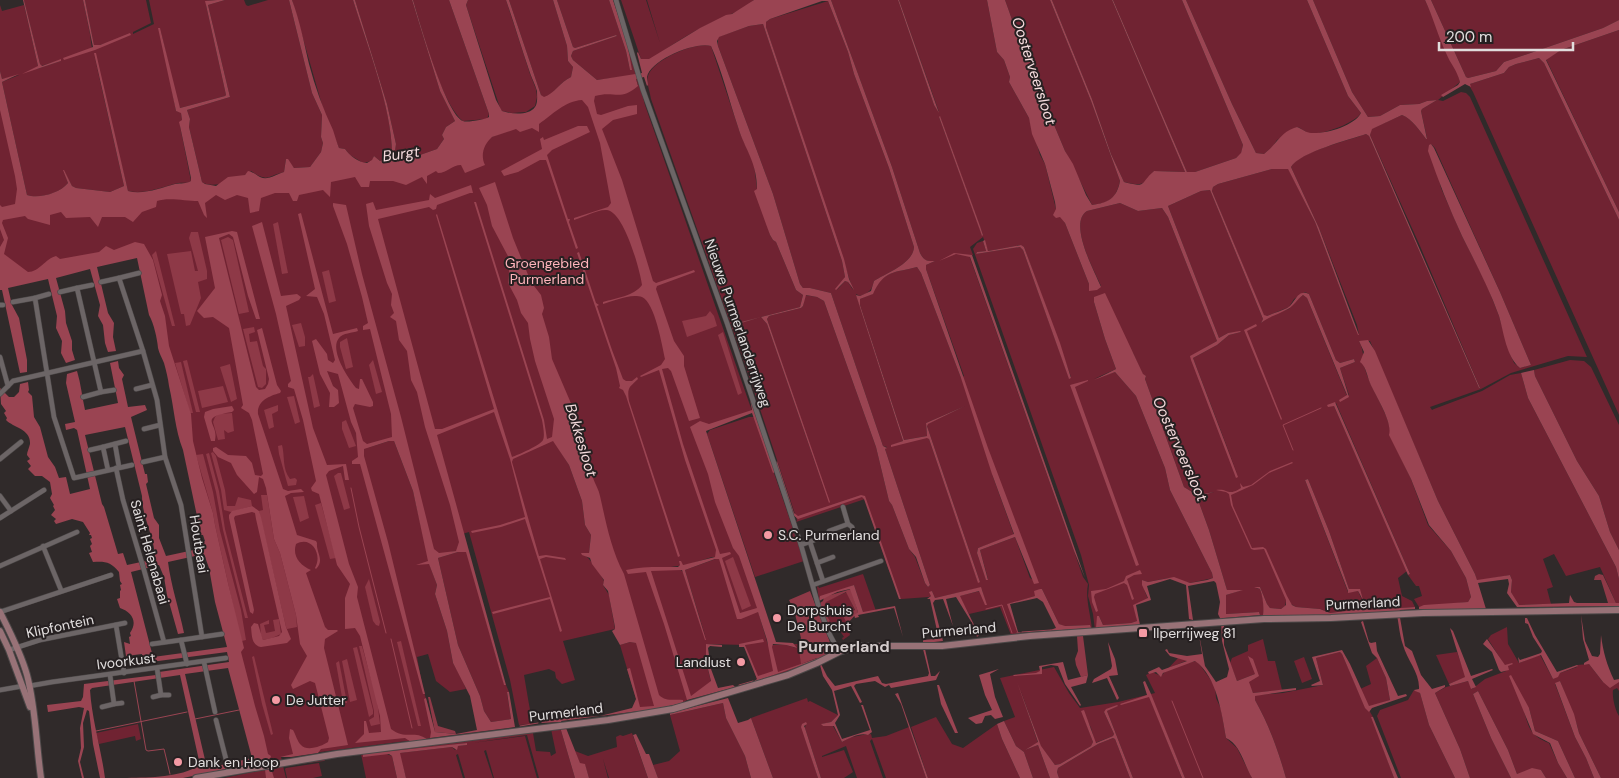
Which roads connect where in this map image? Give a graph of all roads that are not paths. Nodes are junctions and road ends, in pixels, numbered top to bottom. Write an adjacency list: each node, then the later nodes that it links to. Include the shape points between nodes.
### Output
1 (616, 0): 44 (street, Nieuwe Purmerlanderrijweg, via 640,79)
2 (139, 273): 3 (street)
3 (119, 278): 4 (street); 11 (street, Houtbaai)
4 (101, 282)
5 (92, 285): 6 (street)
6 (77, 288): 7 (street); 13 (street)
7 (60, 292)
8 (49, 294): 9 (street)
9 (35, 298): 10 (street); 14 (street)
10 (13, 302)
11 (143, 351): 13 (street); 15 (street, Houtbaai)
12 (0, 357): 16 (street)
13 (94, 362): 14 (street); 20 (street)
14 (47, 373): 16 (street, via 13,381); 34 (street, via 54,417 74,478)
15 (152, 385): 17 (street); 22 (street, Houtbaai)
16 (8, 386): 19 (street)
17 (136, 389)
18 (114, 390): 20 (street)
19 (2, 392)
20 (101, 392): 21 (street)
21 (83, 397)
22 (160, 425): 23 (street); 29 (street, Houtbaai)
23 (144, 429)
24 (126, 441): 26 (street)
25 (22, 442): 30 (street)
26 (115, 444): 27 (street); 33 (street, Saint Helenabaai)
27 (103, 447): 28 (street); 34 (street)
28 (90, 450)
29 (165, 457): 31 (street); 60 (street, Houtbaai, via 181,505)
30 (0, 459)
31 (143, 462)
32 (132, 464): 33 (street)
33 (118, 468): 34 (street); 62 (street, Saint Helenabaai, via 123,500)
34 (108, 470)
35 (44, 490): 38 (street)
36 (0, 496): 38 (street)
37 (843, 507): 40 (street)
38 (11, 511): 39 (street)
39 (0, 518)
40 (848, 524): 42 (street); 43 (street)
41 (76, 532): 45 (street)
42 (854, 536)
43 (810, 542): 44 (street); 48 (street)
44 (801, 545): 52 (street, Nieuwe Purmerlanderrijweg)
45 (43, 546): 49 (street); 53 (street)
46 (833, 557): 48 (street)
47 (881, 561): 51 (street)
48 (817, 563): 51 (street)
49 (0, 566)
50 (111, 575): 53 (street)
51 (823, 581): 52 (street)
52 (813, 585): 66 (street, Nieuwe Purmerlanderrijweg, via 822,617)
53 (61, 590): 55 (street)
54 (1619, 610): 66 (street, Purmerland, via 1398,614 1222,622 1038,635 950,646 863,646)
55 (0, 612): 64 (street)
56 (125, 623): 57 (street, Klipfontein)
57 (116, 626): 64 (street, Klipfontein); 71 (street, Klipfontein)
58 (0, 631): 65 (street)
59 (222, 634): 60 (street)
60 (202, 636): 61 (street)
61 (181, 640): 62 (street); 68 (street)
62 (164, 642): 63 (street)
63 (152, 644)
64 (17, 647): 65 (street, Klipfontein); 73 (street)
65 (9, 650): 73 (street)
66 (839, 652): 83 (street, Purmerland, via 819,663 766,682 673,709)
67 (226, 658): 69 (street, Ivoorkust)
68 (186, 662): 69 (street, Ivoorkust); 70 (street, Ivoorkust)
69 (205, 663): 81 (street)
70 (157, 670): 71 (street, Ivoorkust); 76 (street)
71 (124, 673): 72 (street, Ivoorkust)
72 (110, 676): 73 (street, Ivoorkust); 79 (street)
73 (26, 686): 74 (street, Ivoorkust); 84 (street, via 34,718)
74 (0, 690)
75 (170, 694): 76 (street)
76 (161, 696): 77 (street)
77 (153, 697)
78 (122, 703): 79 (street)
79 (114, 704): 80 (street)
80 (102, 707)
81 (215, 712)
82 (216, 720): 83 (street)
83 (229, 770): 85 (street, Purmerland)
84 (40, 778)
85 (196, 778)

